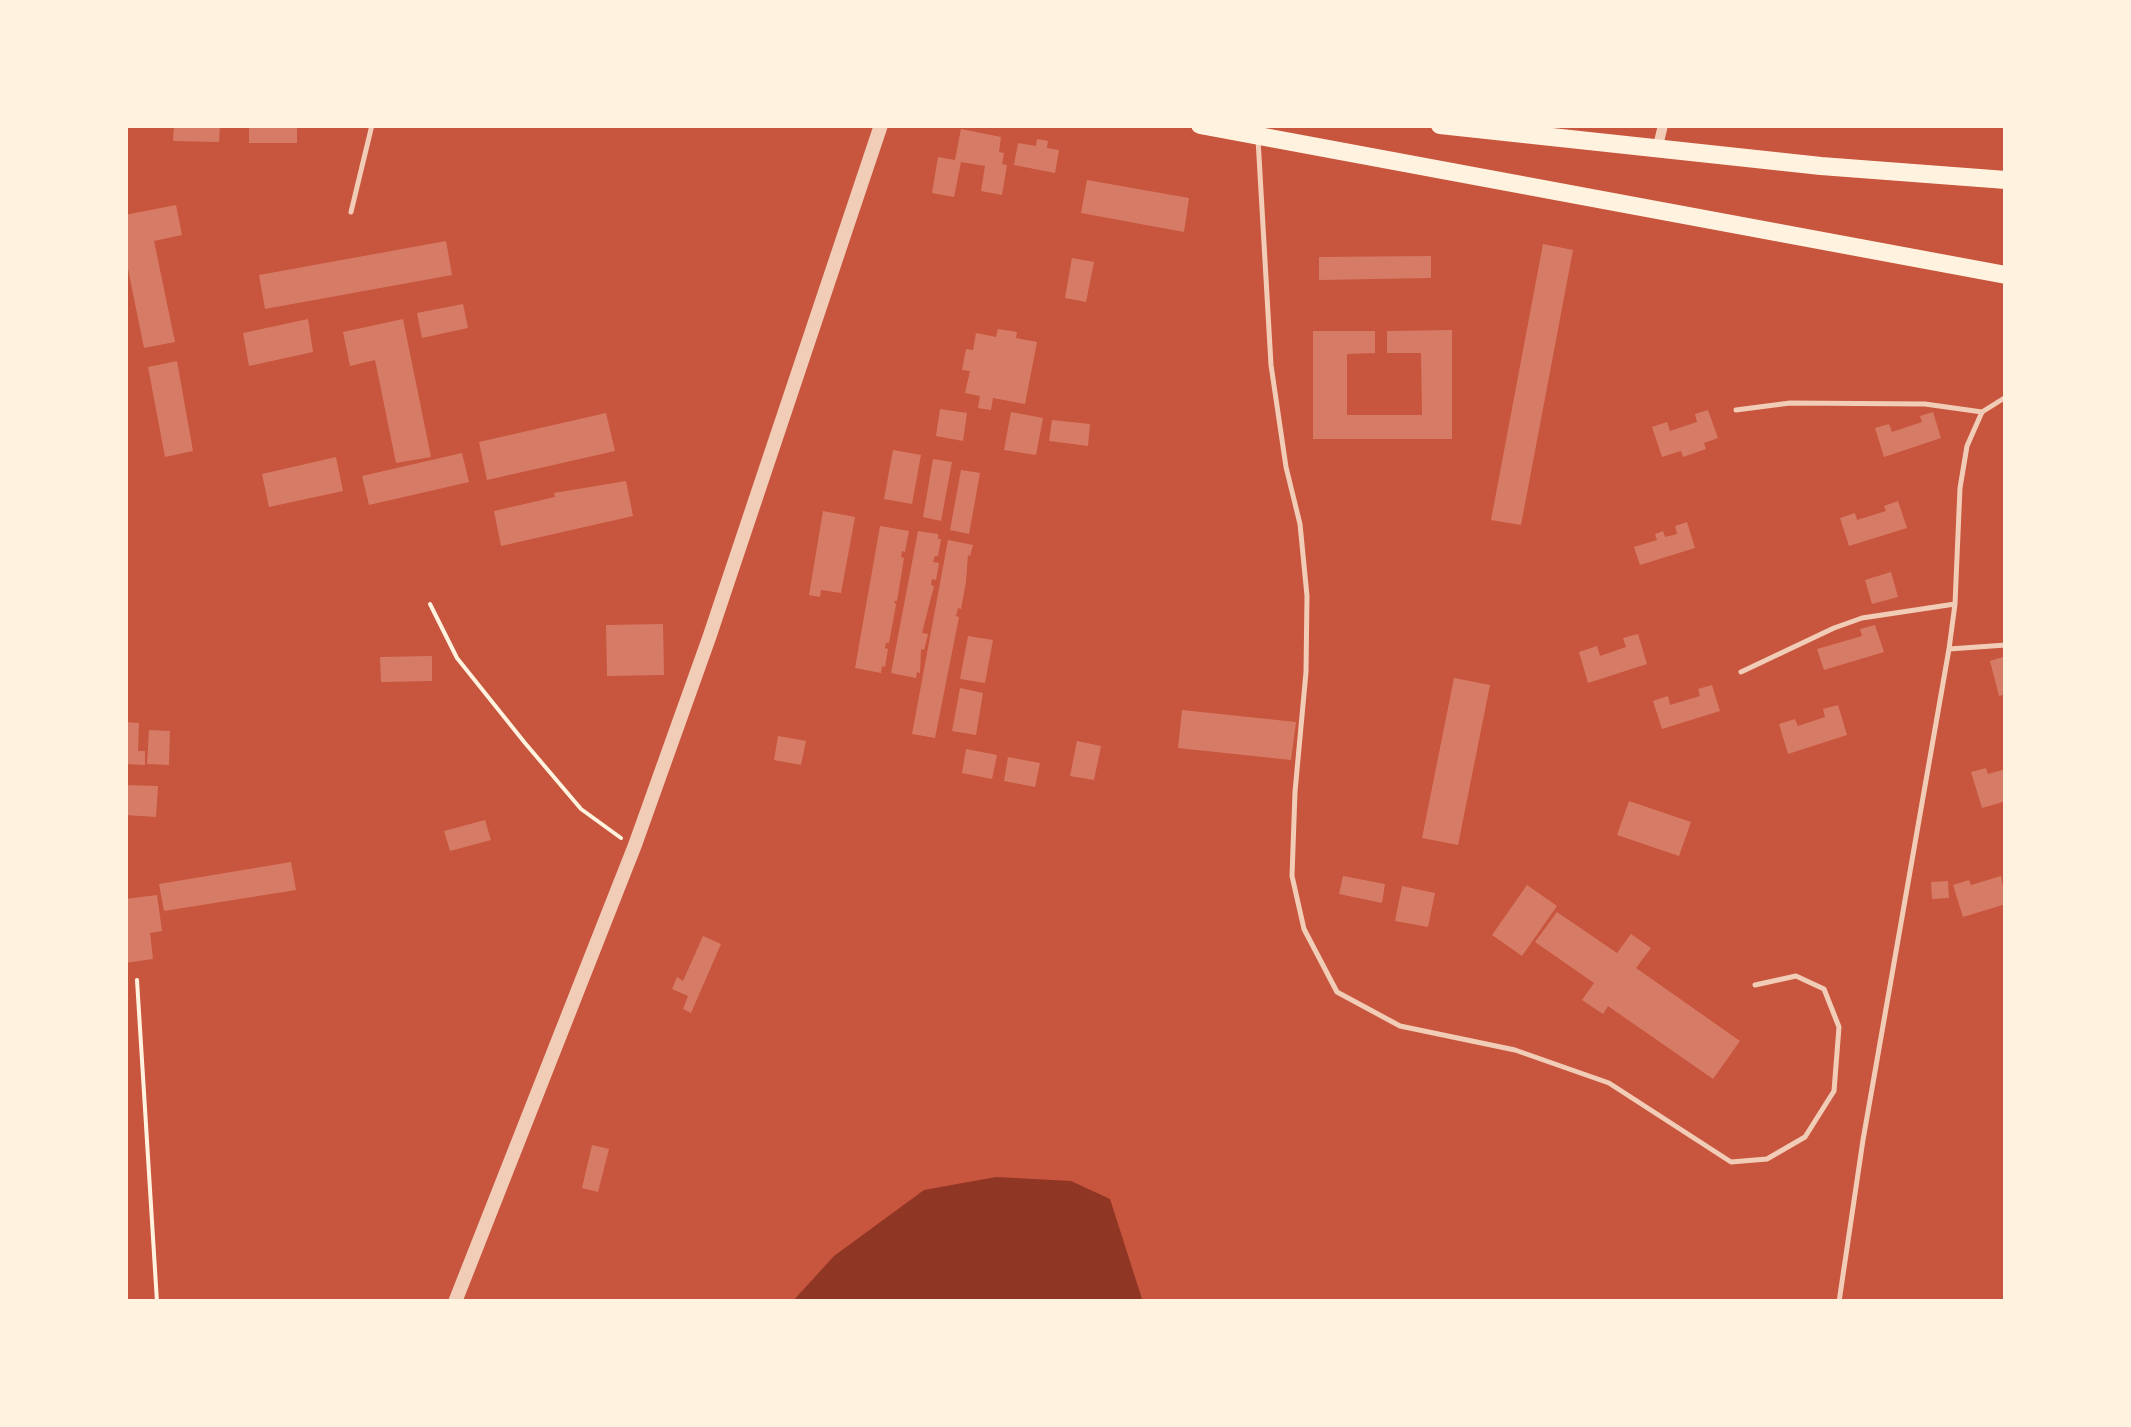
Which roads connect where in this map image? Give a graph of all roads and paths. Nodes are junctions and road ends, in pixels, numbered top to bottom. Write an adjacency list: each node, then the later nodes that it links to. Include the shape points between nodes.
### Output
1 (372, 125): 9 (lane)
2 (881, 125): 19 (street)
3 (1200, 125): 6 (highway)
4 (1440, 125): 7 (highway)
5 (1663, 125): 7 (street)
6 (1258, 136): 10 (highway); 21 (lane, via 1272,366 1308,596 1292,876 1304,928 1337,992 1400,1026 1515,1050 1609,1083 1730,1162 1767,1158 1805,1137 1834,1091 1839,1027 1824,990 1796,976)
7 (1657, 150): 8 (highway)
8 (2006, 180)
9 (352, 212)
10 (2006, 275)
11 (2006, 397): 13 (lane)
12 (1736, 410): 13 (lane, via 1790,402 1925,404)
13 (1982, 412): 15 (lane, via 1960,488)
14 (430, 604): 19 (path, via 457,658 581,809)
15 (1955, 604): 17 (lane); 18 (lane, via 1862,618)
16 (2006, 646): 17 (lane)
17 (1949, 650): 24 (lane)
18 (1741, 672)
19 (635, 845): 23 (street)
20 (137, 980): 22 (path)
21 (1755, 985)
22 (157, 1302)
23 (455, 1302)
24 (1839, 1302)

